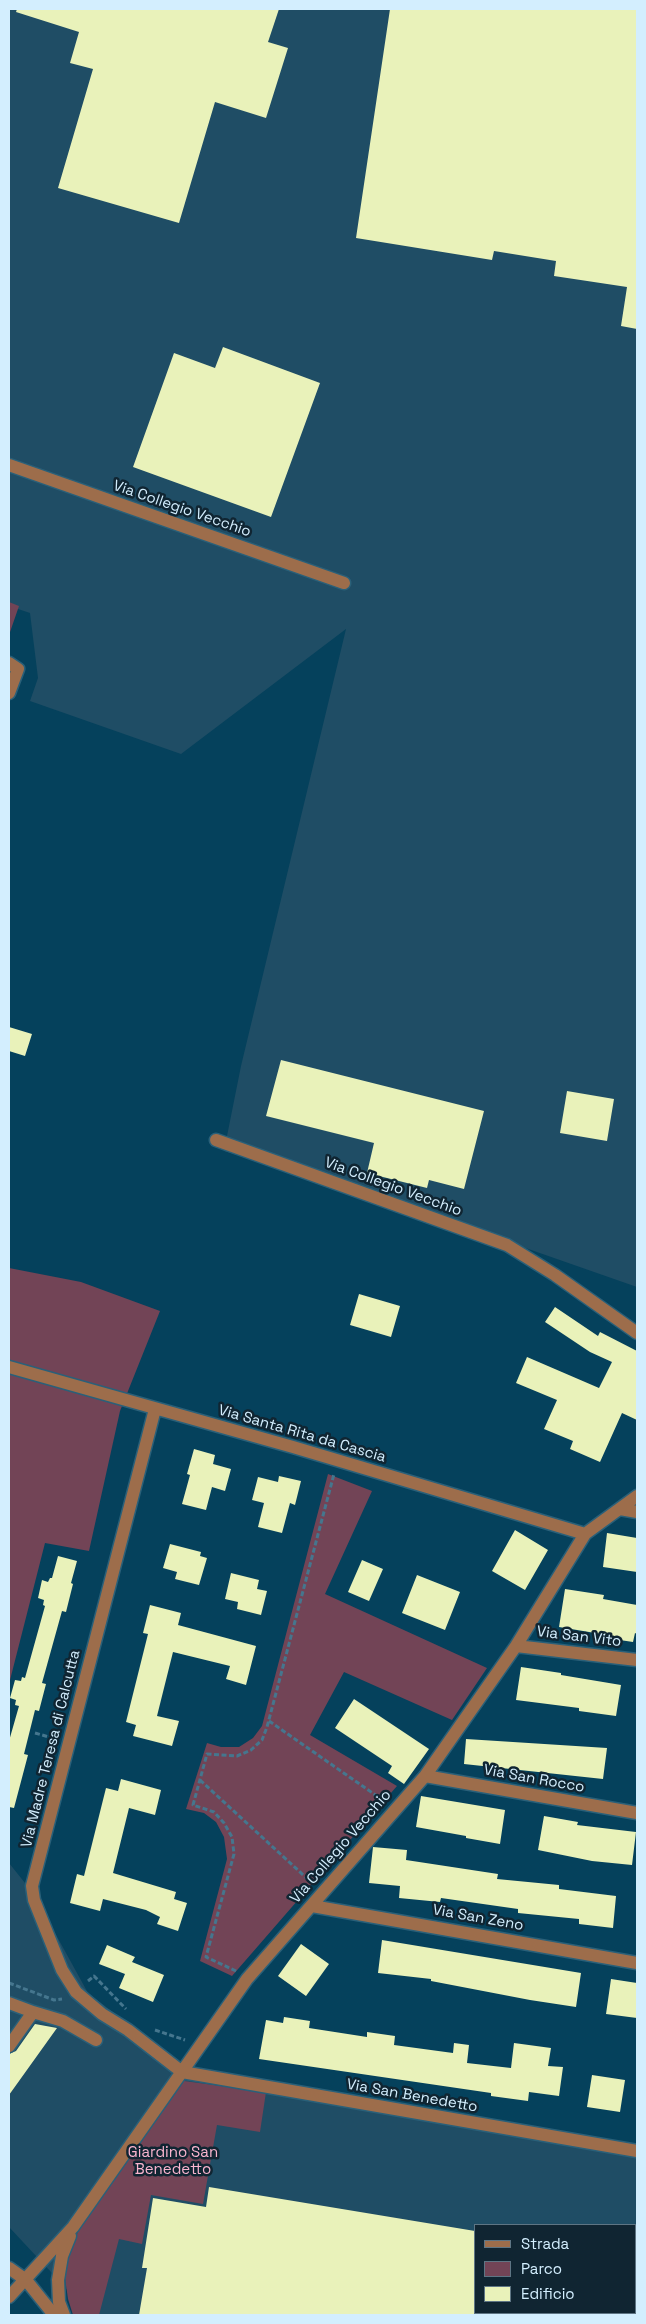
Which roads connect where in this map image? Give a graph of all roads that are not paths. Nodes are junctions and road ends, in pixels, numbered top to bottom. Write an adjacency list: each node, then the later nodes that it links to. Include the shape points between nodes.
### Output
1 (9, 465): 2 (street, Via Collegio Vecchio)
2 (344, 583)
3 (9, 663): 4 (street, via 18,669)
4 (9, 693)
5 (216, 1140): 6 (street, Via Collegio Vecchio, via 506,1245 555,1274)
6 (637, 1333)
7 (9, 1367): 8 (street, Via Santa Rita da Cascia)
8 (156, 1408): 12 (street, Via Santa Rita da Cascia); 23 (street, Via Madre Teresa di Calcutta, via 32,1886 34,1900 62,1970 76,1992)
9 (637, 1496): 10 (street, Via Collegio Vecchio)
10 (620, 1509): 11 (street); 12 (street, Via Collegio Vecchio)
11 (637, 1512)
12 (585, 1534): 13 (street, Via Collegio Vecchio)
13 (516, 1646): 14 (street, Via San Vito); 15 (street, Via Collegio Vecchio)
14 (637, 1660)
15 (425, 1776): 16 (street, Via San Rocco); 17 (street, Via Collegio Vecchio)
16 (637, 1813)
17 (312, 1906): 18 (street, Via San Zeno); 23 (street, Via Collegio Vecchio, via 247,1979)
18 (637, 1963)
19 (9, 2003): 20 (street)
20 (33, 2012): 21 (street, via 63,2022); 22 (street)
21 (96, 2040)
22 (9, 2046)
23 (182, 2072): 24 (street, Via San Benedetto); 25 (street, Via Collegio Vecchio)
24 (637, 2151)
25 (74, 2227): 27 (street, Via Collegio Vecchio); 30 (street, Via Collegio Vecchio, via 62,2256 58,2280 59,2302)
26 (9, 2268): 27 (street)
27 (26, 2280): 28 (street, Via Collegio Vecchio); 29 (street)
28 (9, 2297)
29 (54, 2315)
30 (64, 2315)

